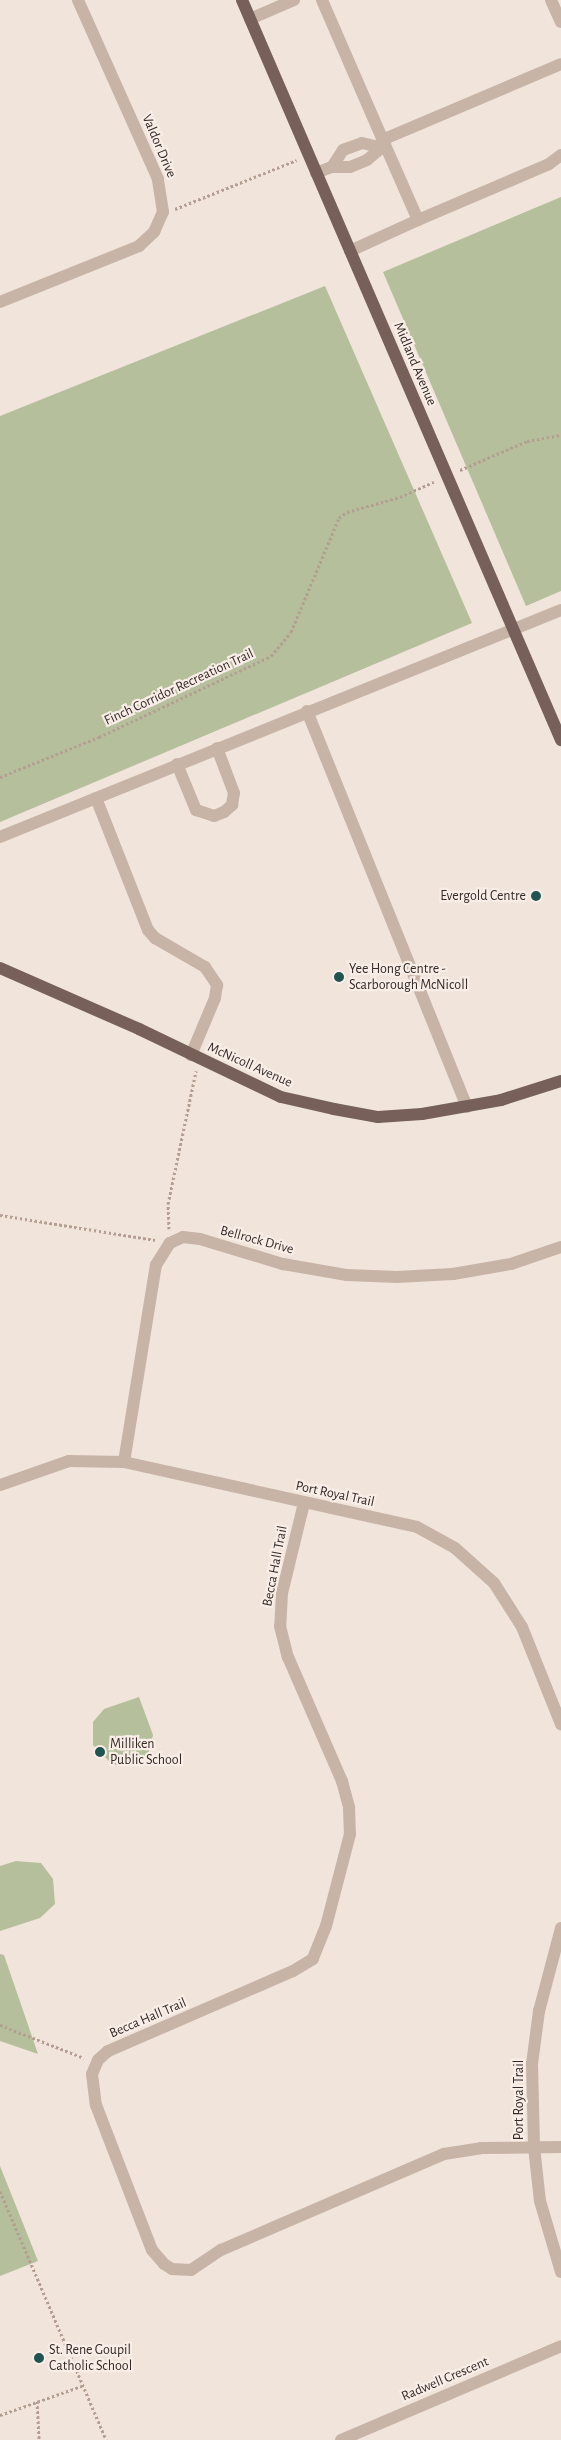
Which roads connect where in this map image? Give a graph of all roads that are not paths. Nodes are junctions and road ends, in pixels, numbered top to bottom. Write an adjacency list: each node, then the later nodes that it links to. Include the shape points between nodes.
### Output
1 (78, 0): 15 (street, Valdor Drive, via 158,179 162,212 154,232 139,246)
2 (242, 0): 6 (main road, Midland Avenue)
3 (294, 0): 6 (street)
4 (322, 0): 9 (street)
5 (551, 0): 7 (street)
6 (250, 19): 12 (main road, Midland Avenue)
7 (561, 22)
8 (561, 64): 9 (street)
9 (382, 144): 11 (street, via 367,160 350,167); 11 (street, via 362,143 343,150); 13 (street)
10 (561, 156): 13 (street)
11 (332, 167): 12 (street)
12 (316, 173): 14 (main road, Midland Avenue)
13 (418, 220): 14 (street)
14 (350, 251): 17 (main road, Midland Avenue)
15 (0, 302)
16 (561, 610): 17 (street)
17 (513, 629): 18 (street); 19 (main road, Midland Avenue)
18 (307, 711): 20 (street); 27 (street)
19 (561, 740)
20 (216, 748): 21 (street); 21 (street, via 234,793 232,805 224,812 214,816 196,810)
21 (178, 764): 22 (street)
22 (96, 798): 23 (street); 25 (street, via 148,930 155,938 205,966 217,985)
23 (0, 837)
24 (0, 968): 25 (main road, McNicoll Avenue)
25 (194, 1057): 27 (main road, McNicoll Avenue, via 281,1097 342,1111 378,1117)
26 (561, 1081): 27 (main road, McNicoll Avenue)
27 (467, 1107)
28 (561, 1247): 29 (street, Bellrock Drive, via 511,1264 454,1274 397,1277 347,1275 282,1264 182,1236 170,1243 156,1265)
29 (124, 1462): 30 (street, Port Royal Trail, via 69,1461); 31 (street, Port Royal Trail)
30 (0, 1484)
31 (304, 1503): 32 (street, Port Royal Trail, via 417,1527 473,1562 494,1583 518,1620); 35 (street, Becca Hall Trail, via 282,1593 280,1626 288,1658 342,1781 349,1808 350,1834 320,1944 313,1959 293,1971 108,2051 96,2062 92,2074 96,2105 152,2250 164,2264 177,2270 191,2270 221,2250 444,2154 481,2148)
32 (561, 1724)
33 (561, 1928): 35 (street, Port Royal Trail, via 539,2012 532,2064)
34 (561, 2146): 35 (street)
35 (534, 2147): 36 (street, Port Royal Trail, via 540,2201)
36 (561, 2272)
37 (561, 2346): 38 (street, Radwell Crescent)
38 (341, 2440)

